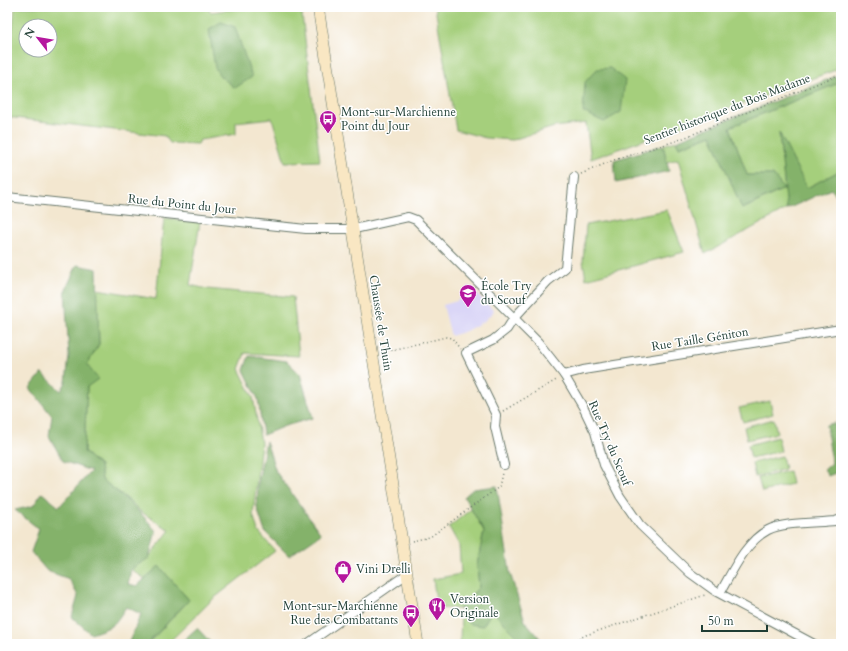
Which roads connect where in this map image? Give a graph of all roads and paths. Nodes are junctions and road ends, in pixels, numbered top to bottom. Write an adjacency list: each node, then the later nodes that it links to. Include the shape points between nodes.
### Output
1 (318, 7): 5 (main road, Chaussée de Thuin)
2 (841, 74): 3 (path, Sentier historique du Bois Madame, via 676,141 614,160)
3 (574, 177): 6 (street, via 565,268 548,280)
4 (7, 197): 5 (street, Rue du Point du Jour, via 306,229)
5 (354, 229): 6 (street, Rue Try du Scouf, via 408,217 416,220); 9 (main road, Chaussée de Thuin)
6 (514, 318): 8 (street, via 507,330); 10 (street, Rue Try du Scouf, via 538,342)
7 (841, 329): 10 (street, Rue Taille Géniton, via 583,370)
8 (466, 353): 9 (path, via 449,337); 11 (street)
9 (373, 355): 14 (main road, Chaussée de Thuin)
10 (564, 376): 11 (path); 16 (street, Rue Try du Scouf, via 583,407 604,465 620,496 640,525 690,573)
11 (496, 415): 12 (street, via 495,427)
12 (504, 465): 14 (path, via 499,487 430,537)
13 (841, 519): 16 (street, via 768,530 749,545)
14 (402, 544): 15 (main road, Chaussée de Thuin)
15 (407, 574): 17 (street); 18 (main road, Chaussée de Thuin)
16 (718, 592): 19 (path, via 586,635); 20 (street, Rue Try du Scouf)
17 (307, 644)
18 (418, 644)
19 (568, 644)
20 (814, 644)

